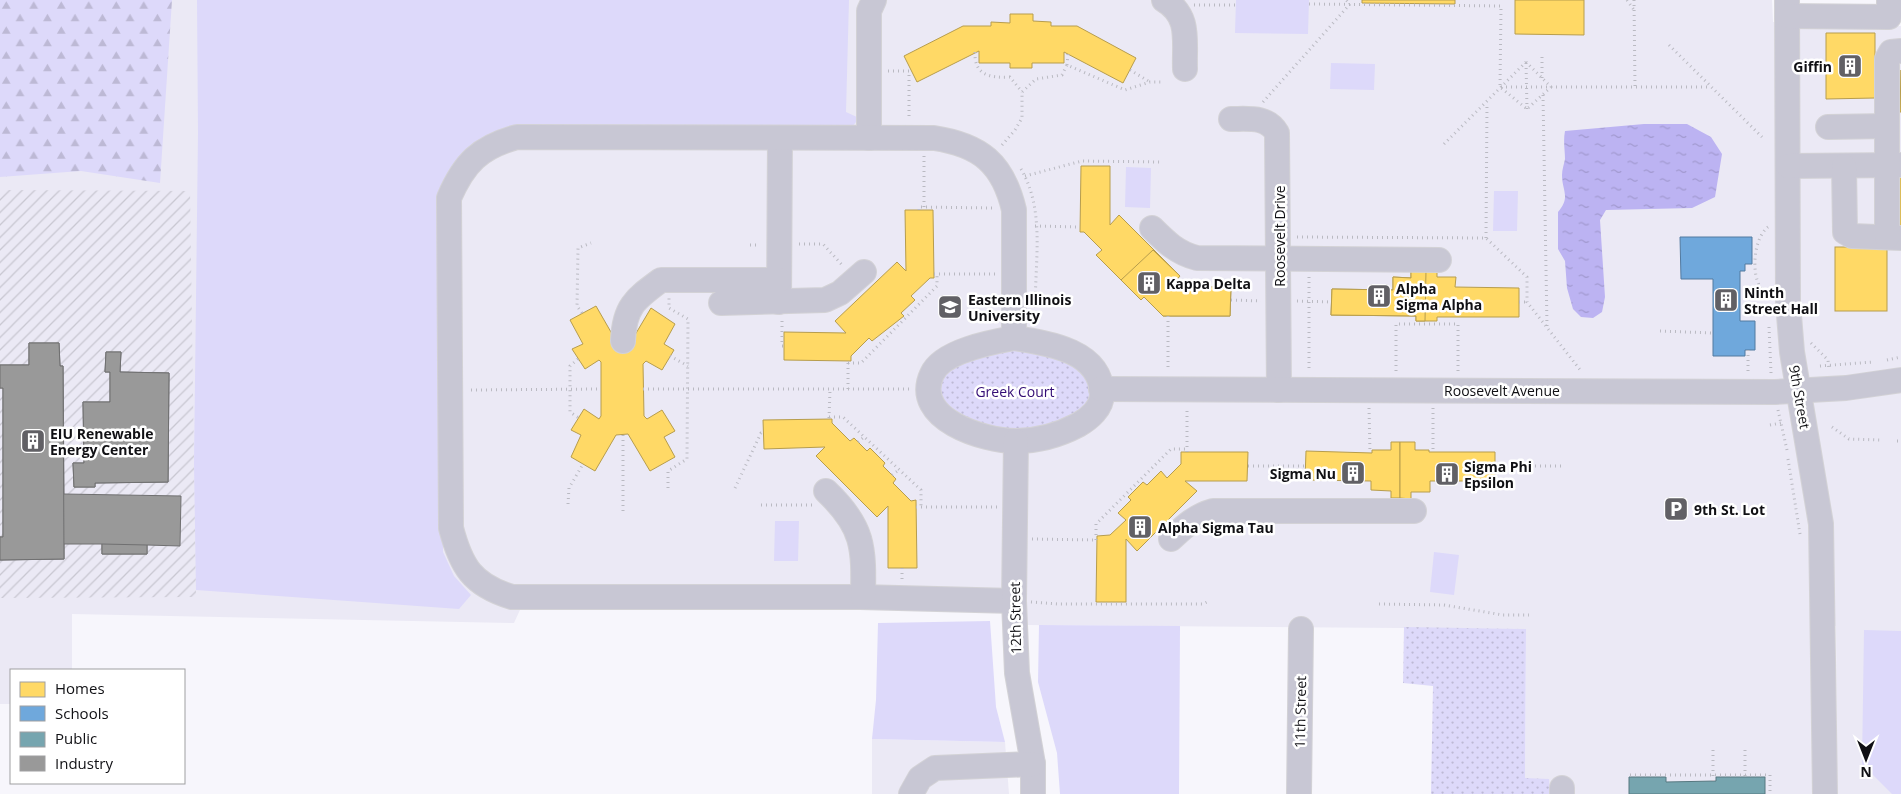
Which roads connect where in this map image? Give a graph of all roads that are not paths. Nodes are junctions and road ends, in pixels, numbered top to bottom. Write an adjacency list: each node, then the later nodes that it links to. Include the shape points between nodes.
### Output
1 (874, 0): 11 (street, via 869,11)
2 (1889, 0): 4 (street, via 1889,17)
3 (1167, 2): 6 (street, via 1179,12 1183,22)
4 (1788, 8): 13 (street, 9th Street)
5 (1901, 51): 8 (street, via 1891,52 1887,59)
6 (1185, 69)
7 (1239, 119): 17 (street, Roosevelt Drive, via 1267,122 1277,133)
8 (1886, 126): 9 (street); 12 (street)
9 (1828, 127)
10 (780, 138): 11 (street); 20 (street); 32 (street, via 517,137 495,143 468,165 449,198 451,528 466,568 495,592 512,597)
11 (869, 138): 22 (street, via 956,141 990,159 1001,174 1014,210)
12 (1894, 165): 14 (street); 16 (street)
13 (1788, 166): 14 (street); 27 (street, 9th Street, via 1789,311)
14 (1844, 166): 16 (street, via 1845,232 1852,236)
15 (1152, 228): 17 (street, via 1184,255)
16 (1894, 237)
17 (1279, 259): 18 (street, via 1309,248); 24 (street, Roosevelt Drive)
18 (1439, 260)
19 (860, 276): 20 (street, via 840,293 825,300)
20 (780, 295): 21 (street); 23 (street, via 661,280 631,306 626,315)
21 (721, 303)
22 (1014, 338): 26 (street, via 1041,342 1075,353 1092,367); 28 (street, via 986,343 954,356 932,373 929,389 931,402 952,424 967,432)
23 (623, 341)
24 (1279, 380): 26 (street, Roosevelt Avenue); 27 (street, Roosevelt Avenue)
25 (1901, 380): 27 (street, Roosevelt Avenue, via 1866,386)
26 (1102, 389): 28 (street, via 1097,410 1086,421 1040,439)
27 (1799, 390): 39 (street, 9th Street, via 1821,524)
28 (1016, 441): 33 (street, 12th Street)
29 (828, 494): 32 (street, via 845,510 856,528 862,551)
30 (1414, 511): 31 (street, via 1213,511 1190,521)
31 (1171, 539)
32 (863, 597): 33 (street)
33 (1014, 601): 35 (street, 12th Street, via 1017,672)
34 (1301, 629): 38 (street, 11th Street)
35 (1033, 764): 36 (street, via 935,768 920,778); 37 (street, 12th Street)
36 (911, 794)
37 (1033, 794)
38 (1299, 794)
39 (1825, 794)

